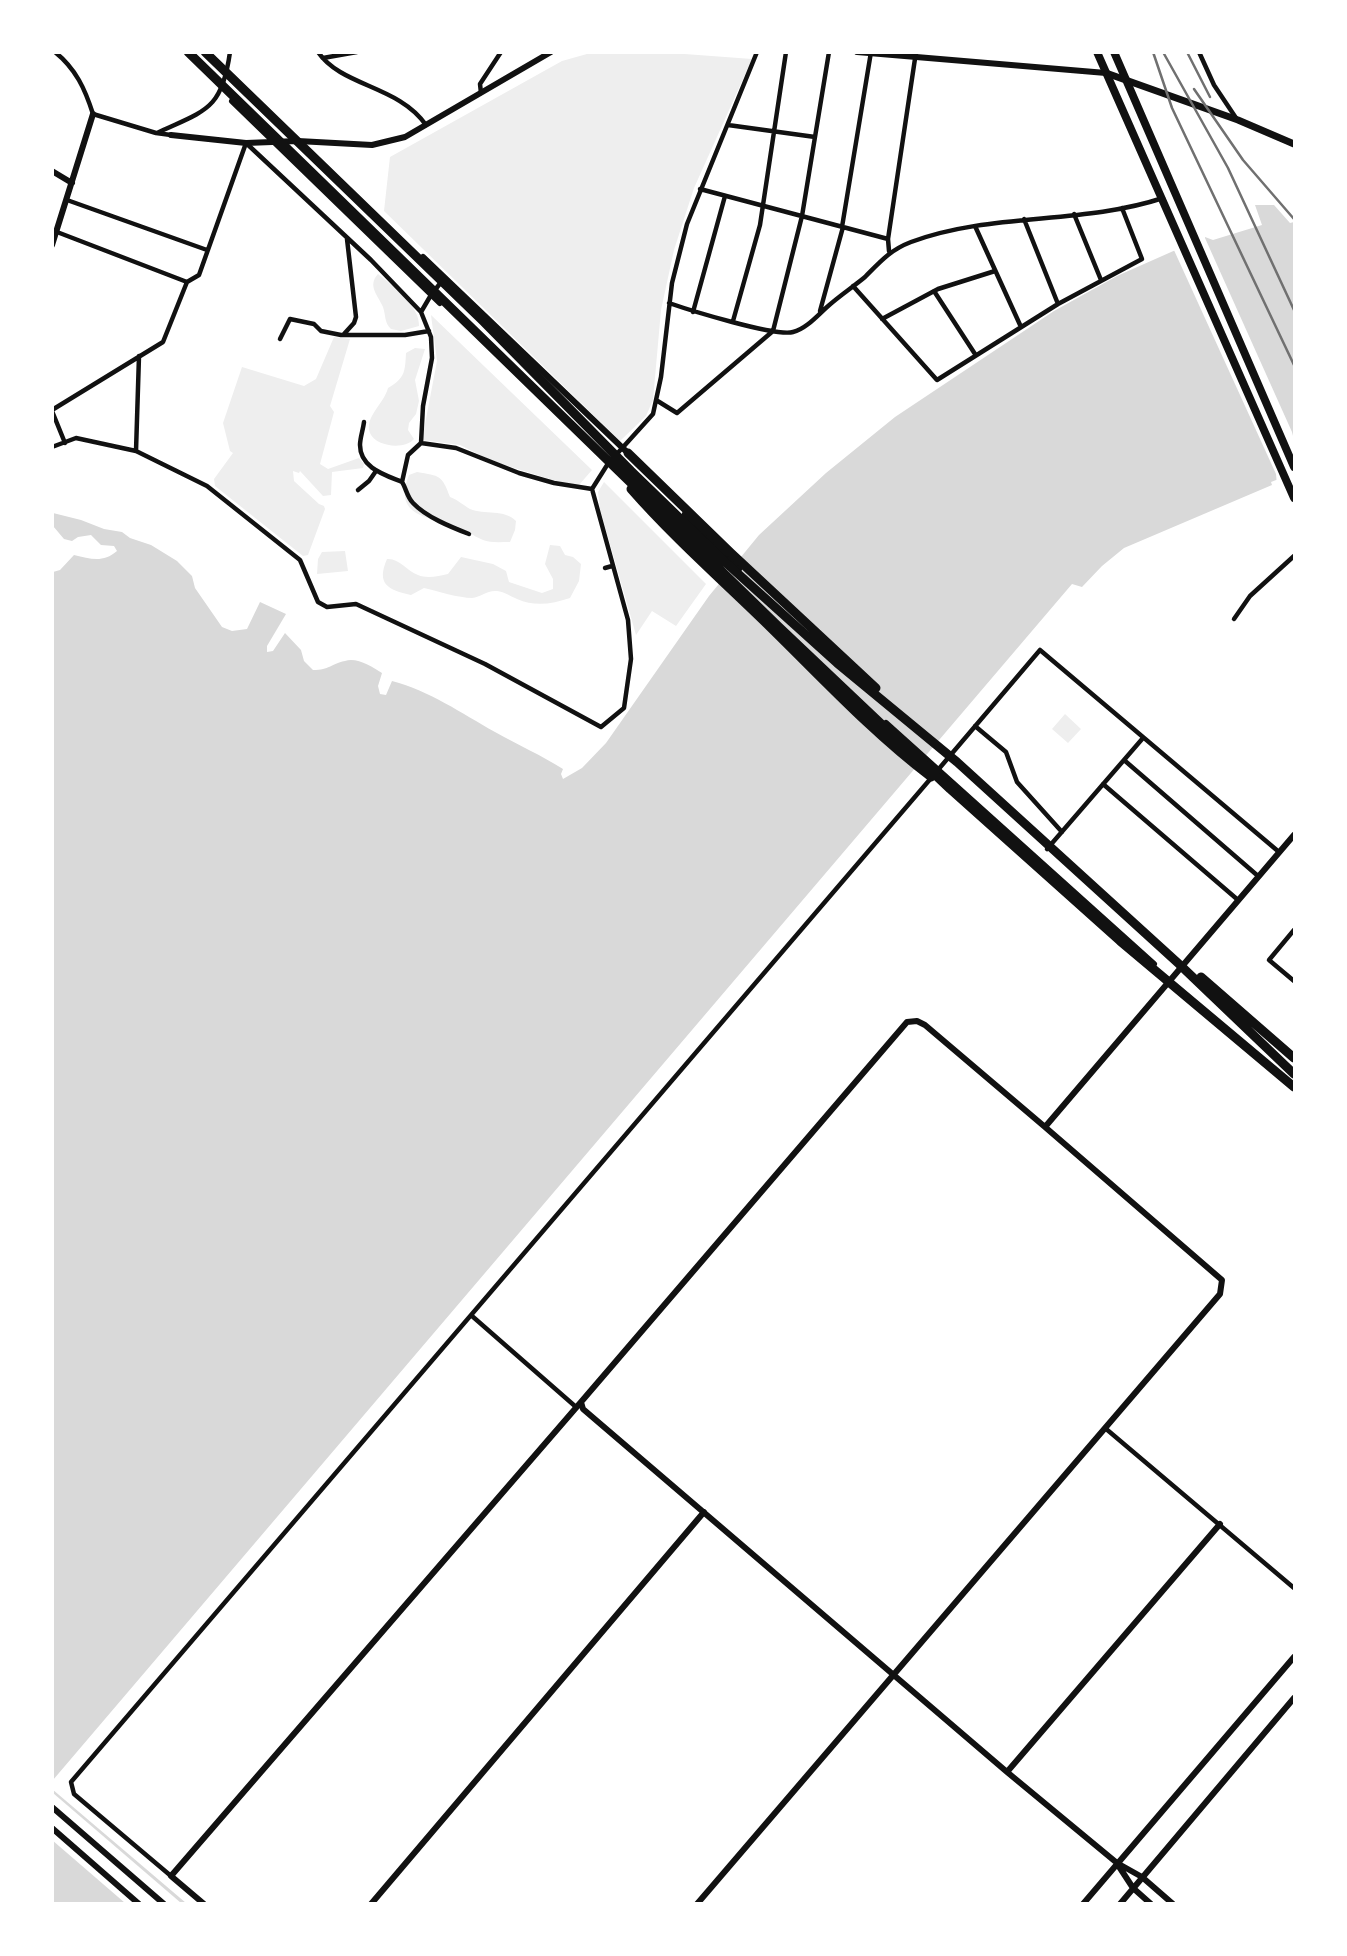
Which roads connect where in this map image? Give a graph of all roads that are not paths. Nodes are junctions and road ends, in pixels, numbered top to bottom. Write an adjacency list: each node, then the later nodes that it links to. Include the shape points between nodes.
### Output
1 (55, 52): 24 (street, via 78,75)
2 (188, 52): 22 (street); 104 (highway)
3 (205, 52): 20 (street); 101 (highway, via 725,562 837,663)
4 (230, 52): 20 (street)
5 (318, 52): 18 (street)
6 (357, 52): 18 (street)
7 (501, 52): 23 (street, via 480,84)
8 (551, 52): 23 (street)
9 (757, 52): 26 (street)
10 (786, 52): 28 (street)
11 (829, 52): 31 (street)
12 (857, 52): 16 (street)
13 (1097, 52): 19 (highway)
14 (1114, 52): 21 (highway)
15 (1199, 52): 25 (street)
16 (871, 53): 17 (street); 48 (street)
17 (916, 55): 19 (street); 51 (street)
18 (322, 58): 27 (street, via 329,66 409,105)
19 (1106, 73): 21 (main road); 40 (highway)
20 (227, 75): 22 (street); 32 (street)
21 (1126, 81): 25 (main road); 85 (highway)
22 (222, 90): 29 (street, via 192,118); 33 (street)
23 (481, 94): 27 (street)
24 (93, 114): 29 (street); 37 (street)
25 (1238, 120): 35 (main road)
26 (727, 125): 28 (street); 38 (street)
27 (427, 126): 32 (street, via 372,145)
28 (774, 132): 31 (street); 42 (street)
29 (156, 133): 30 (street)
30 (171, 135): 34 (street)
31 (815, 137): 45 (street)
32 (298, 141): 33 (street); 56 (street)
33 (272, 142): 34 (street); 61 (street)
34 (246, 143): 50 (street); 53 (street)
35 (1294, 144)
36 (52, 171): 37 (street)
37 (72, 183): 41 (street)
38 (700, 189): 39 (street); 62 (street)
39 (724, 196): 42 (street); 65 (street)
40 (1163, 198): 43 (street); 91 (highway)
41 (67, 200): 49 (street); 53 (street)
42 (763, 206): 45 (street); 68 (street)
43 (1122, 208): 44 (street); 57 (street, via 1142,259)
44 (1074, 214): 46 (street); 57 (street)
45 (802, 216): 48 (street); 71 (street)
46 (1024, 219): 47 (street); 63 (street)
47 (975, 226): 54 (street); 55 (street)
48 (842, 227): 51 (street); 66 (street)
49 (57, 232): 52 (street); 58 (street)
50 (348, 239): 64 (street); 72 (street, via 356,317)
51 (888, 239): 54 (street)
52 (52, 245)
53 (207, 250): 58 (street, via 199,275)
54 (890, 251): 59 (street)
55 (995, 271): 60 (street); 69 (street)
56 (446, 278): 61 (street); 83 (street)
57 (1101, 280): 63 (street)
58 (187, 282): 75 (street, via 163,342)
59 (853, 286): 66 (street); 67 (street)
60 (934, 290): 67 (street); 74 (street)
61 (431, 295): 64 (street); 84 (street)
62 (669, 303): 65 (street); 76 (street)
63 (1058, 303): 69 (street)
64 (422, 312): 70 (street)
65 (693, 312): 68 (street)
66 (820, 313): 71 (street, via 793,332)
67 (883, 319): 74 (street, via 937,380)
68 (733, 321): 71 (street)
69 (1021, 327): 74 (street)
70 (429, 331): 72 (street); 80 (street, via 432,358)
71 (774, 331): 76 (street, via 677,413)
72 (344, 334): 73 (street, via 290,319)
73 (280, 339)
74 (975, 354)
75 (139, 356): 77 (street); 82 (street)
76 (656, 400): 83 (street, via 653,414)
77 (52, 411): 79 (street)
78 (363, 422): 86 (street, via 360,450)
79 (65, 443): 81 (street); 82 (street, via 76,438)
80 (421, 443): 88 (street, via 408,455); 90 (street, via 456,448 519,473)
81 (52, 447)
82 (136, 451): 95 (street, via 207,486 300,560 318,601 327,607 356,604 485,664 601,727 624,708 631,659 628,620)
83 (625, 451): 84 (street); 93 (highway)
84 (608, 463): 87 (street); 90 (street)
85 (1294, 467)
86 (376, 471): 88 (street); 89 (street)
87 (621, 477): 97 (highway, via 672,533)
88 (402, 482): 92 (street, via 413,503)
89 (358, 489)
90 (592, 489): 95 (street)
91 (1294, 498)
92 (469, 534)
93 (729, 555): 101 (highway); 107 (street)
94 (1294, 556): 98 (street, via 1250,596)
95 (612, 566): 96 (street)
96 (605, 568)
97 (717, 568): 104 (highway, via 910,761); 114 (street)
98 (1234, 619)
99 (975, 726): 100 (street, via 1040,650); 105 (street, via 1006,752 1017,782); 122 (street)
100 (1143, 737): 102 (street); 108 (street)
101 (944, 750): 111 (highway)
102 (1124, 760): 103 (street); 109 (street)
103 (1103, 784): 105 (street); 110 (street)
104 (950, 789): 116 (highway)
105 (1062, 832): 107 (street)
106 (1294, 837): 108 (street)
107 (1046, 849): 113 (street)
108 (1279, 852): 109 (street)
109 (1258, 876): 110 (street)
110 (1238, 900): 113 (street)
111 (1137, 925): 117 (highway); 118 (highway)
112 (1294, 930): 115 (street, via 1269,960)
113 (1180, 969): 114 (street); 118 (street)
114 (1171, 979): 120 (street); 121 (street)
115 (1294, 981)
116 (1204, 1011): 118 (highway, via 1235,1021); 119 (highway)
117 (1294, 1058)
118 (1294, 1071)
119 (1294, 1087)
120 (1294, 1092)
121 (1045, 1127): 123 (street, via 925,1025 907,1022); 124 (street, via 1222,1280 1220,1294)
122 (472, 1316): 123 (street); 135 (street, via 71,1782 74,1794)
123 (579, 1405): 125 (street); 135 (street)
124 (1105, 1428): 126 (street); 129 (street)
125 (704, 1513): 129 (street); 138 (street)
126 (1220, 1524): 127 (street); 131 (street)
127 (1294, 1588)
128 (1294, 1657): 134 (street)
129 (892, 1674): 131 (street); 144 (street)
130 (1294, 1698): 136 (street)
131 (1007, 1772): 134 (street)
132 (52, 1807): 140 (street)
133 (52, 1828): 139 (street)
134 (1117, 1863): 136 (street); 137 (street); 145 (street)
135 (171, 1876): 141 (street)
136 (1142, 1877): 137 (street); 148 (street)
137 (1133, 1888): 146 (street); 147 (street)
138 (377, 1896): 142 (street); 143 (street)
139 (139, 1903)
140 (164, 1903)
141 (204, 1903)
142 (371, 1903)
143 (386, 1903)
144 (697, 1903)
145 (1083, 1903)
146 (1119, 1903)
147 (1151, 1903)
148 (1173, 1903)

